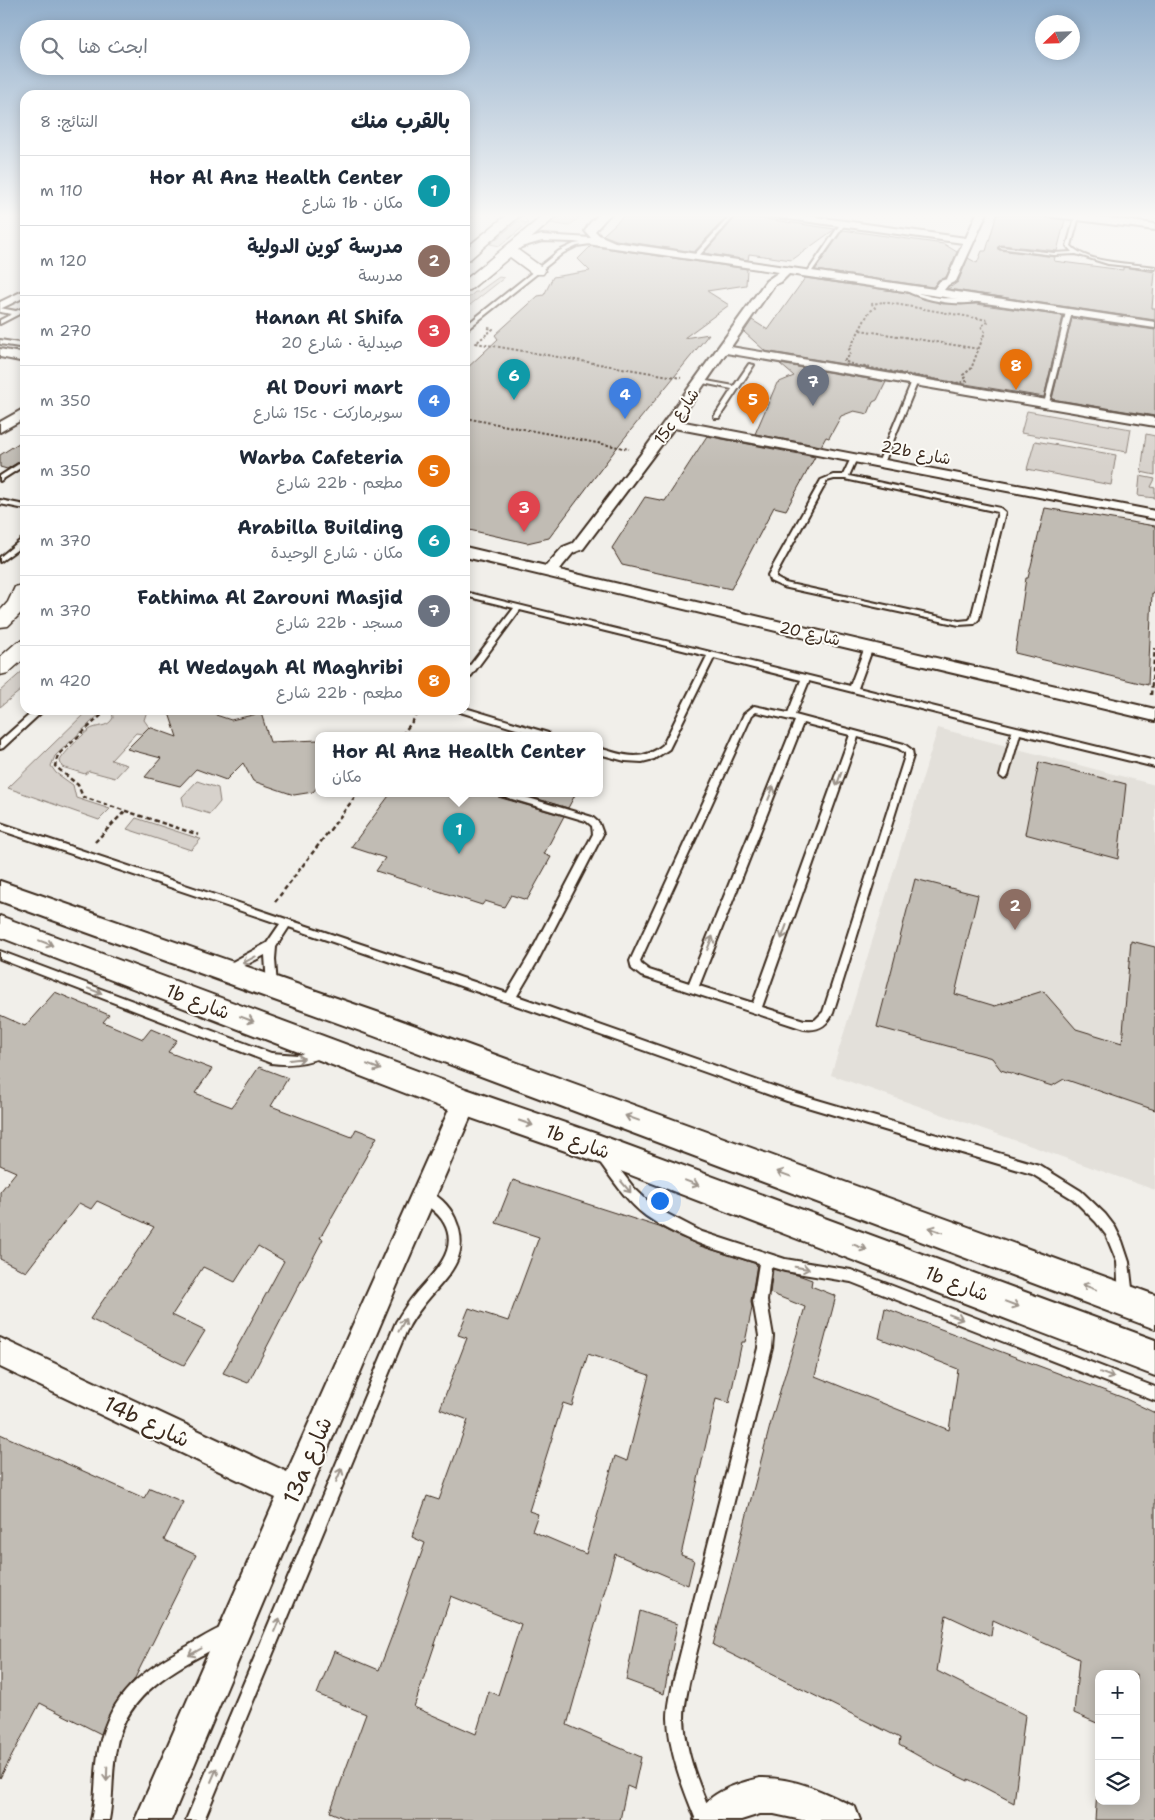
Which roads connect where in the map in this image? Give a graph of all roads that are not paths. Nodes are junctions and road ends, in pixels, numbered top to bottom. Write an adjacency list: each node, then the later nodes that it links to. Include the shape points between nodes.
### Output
1 (17, 298): 7 (street)
2 (504, 298): 12 (lane)
3 (760, 298): 16 (street, 15c شارع)
4 (937, 298): 6 (lane, via 965,302)
5 (972, 298): 6 (street)
6 (980, 299): 9 (street)
7 (0, 308): 10 (lane)
8 (20, 312): 10 (lane)
9 (1069, 312): 13 (street); 23 (lane)
10 (17, 313): 11 (lane)
11 (0, 322)
12 (470, 325)
13 (1155, 325)
14 (0, 342): 15 (lane)
15 (20, 345)
16 (724, 349): 20 (street, 15c شارع); 21 (street)
17 (0, 353): 18 (street)
18 (20, 357)
19 (751, 365): 22 (lane)
20 (701, 382): 22 (lane); 27 (street, 15c شارع)
21 (915, 382): 23 (street); 30 (lane)
22 (736, 388): 25 (lane)
23 (1046, 403): 26 (street)
24 (20, 415): 28 (street)
25 (717, 416)
26 (1155, 422)
27 (670, 423): 29 (street, 22b شارع); 38 (street, 15c شارع)
28 (0, 428)
29 (854, 458): 30 (street, 22b شارع); 32 (lane)
30 (881, 463): 36 (street, 22b شارع)
31 (20, 465): 33 (lane)
32 (845, 477): 32 (lane, via 824,480 772,575 773,579 783,585 959,623 972,622 1002,512)
33 (0, 479)
34 (0, 502): 35 (lane)
35 (20, 506)
36 (1155, 515)
37 (20, 546): 40 (lane)
38 (578, 546): 41 (street, 15c شارع, via 568,550); 42 (street, 15c شارع, via 579,556)
39 (470, 553): 41 (street, شارع 20)
40 (0, 560)
41 (549, 572): 42 (street, شارع 20)
42 (567, 576): 49 (street, شارع 20)
43 (20, 592): 46 (main road)
44 (470, 595): 47 (lane)
45 (20, 602): 48 (main road)
46 (0, 607)
47 (518, 608): 51 (lane); 53 (lane)
48 (0, 621)
49 (869, 647): 55 (lane); 58 (street, شارع 20)
50 (20, 651): 52 (main road)
51 (712, 654): 54 (lane); 64 (lane, via 666,747 658,755 633,760)
52 (0, 668)
53 (470, 671)
54 (806, 678): 55 (lane); 59 (lane)
55 (853, 689): 60 (lane)
56 (470, 712): 61 (lane)
57 (34, 715): 63 (lane)
58 (1155, 715)
59 (796, 717): 62 (lane); 76 (lane, one-way to 59); 76 (lane, via 760,708 750,711 635,961 645,974)
60 (1017, 729): 65 (lane); 66 (lane)
61 (535, 732)
62 (855, 733): 78 (lane, one-way to 78); 78 (lane, via 901,746 909,756 828,1013 818,1025 808,1026)
63 (0, 746)
64 (603, 752)
65 (1155, 764)
66 (1004, 776)
67 (515, 797): 77 (lane, via 589,819 598,834)
68 (0, 826): 70 (lane)
69 (0, 891): 74 (street, 1b شارع)
70 (287, 922): 72 (lane); 77 (lane)
71 (0, 926): 79 (street, 1b شارع, one-way to 79)
72 (271, 946): 74 (lane, one-way to 74); 75 (lane)
73 (0, 955): 79 (lane, one-way to 79, via 271,1058 298,1060)
74 (226, 971): 75 (street, 1b شارع)
75 (272, 988): 84 (street, 1b شارع, one-way to 75)
76 (692, 989): 78 (lane)
77 (510, 998): 84 (lane, via 787,1096 1043,1173 1060,1181 1083,1198 1102,1219 1117,1244)
78 (756, 1010)
79 (328, 1049): 80 (street, 1b شارع, one-way to 80)
80 (465, 1102): 81 (street, 1b شارع, one-way to 81); 82 (street, 13a شارع)
81 (597, 1148): 83 (lane, one-way to 83, via 630,1192 650,1211 700,1238); 86 (street, 1b شارع, one-way to 86)
82 (423, 1194): 88 (street, 13a شارع); 92 (lane, one-way to 82, via 401,1327 421,1297 445,1272 452,1257 453,1226 437,1202)
83 (766, 1260): 87 (lane, one-way to 87, via 851,1276); 93 (lane, via 760,1301 766,1330 765,1348 681,1683 676,1716 680,1752)
84 (1143, 1303)
85 (0, 1352): 88 (street, 14b شارع)
86 (1155, 1358)
87 (1155, 1394)
88 (294, 1491): 89 (street, 13a شارع)
89 (237, 1628): 90 (lane, one-way to 90, via 154,1674 125,1703 114,1722 108,1744 106,1788); 91 (street, 13a شارع)
90 (100, 1820)
91 (153, 1820)
92 (195, 1820)
93 (705, 1820)
94 (712, 1820): 95 (street, via 730,1806 758,1796 788,1796)
95 (842, 1820)

